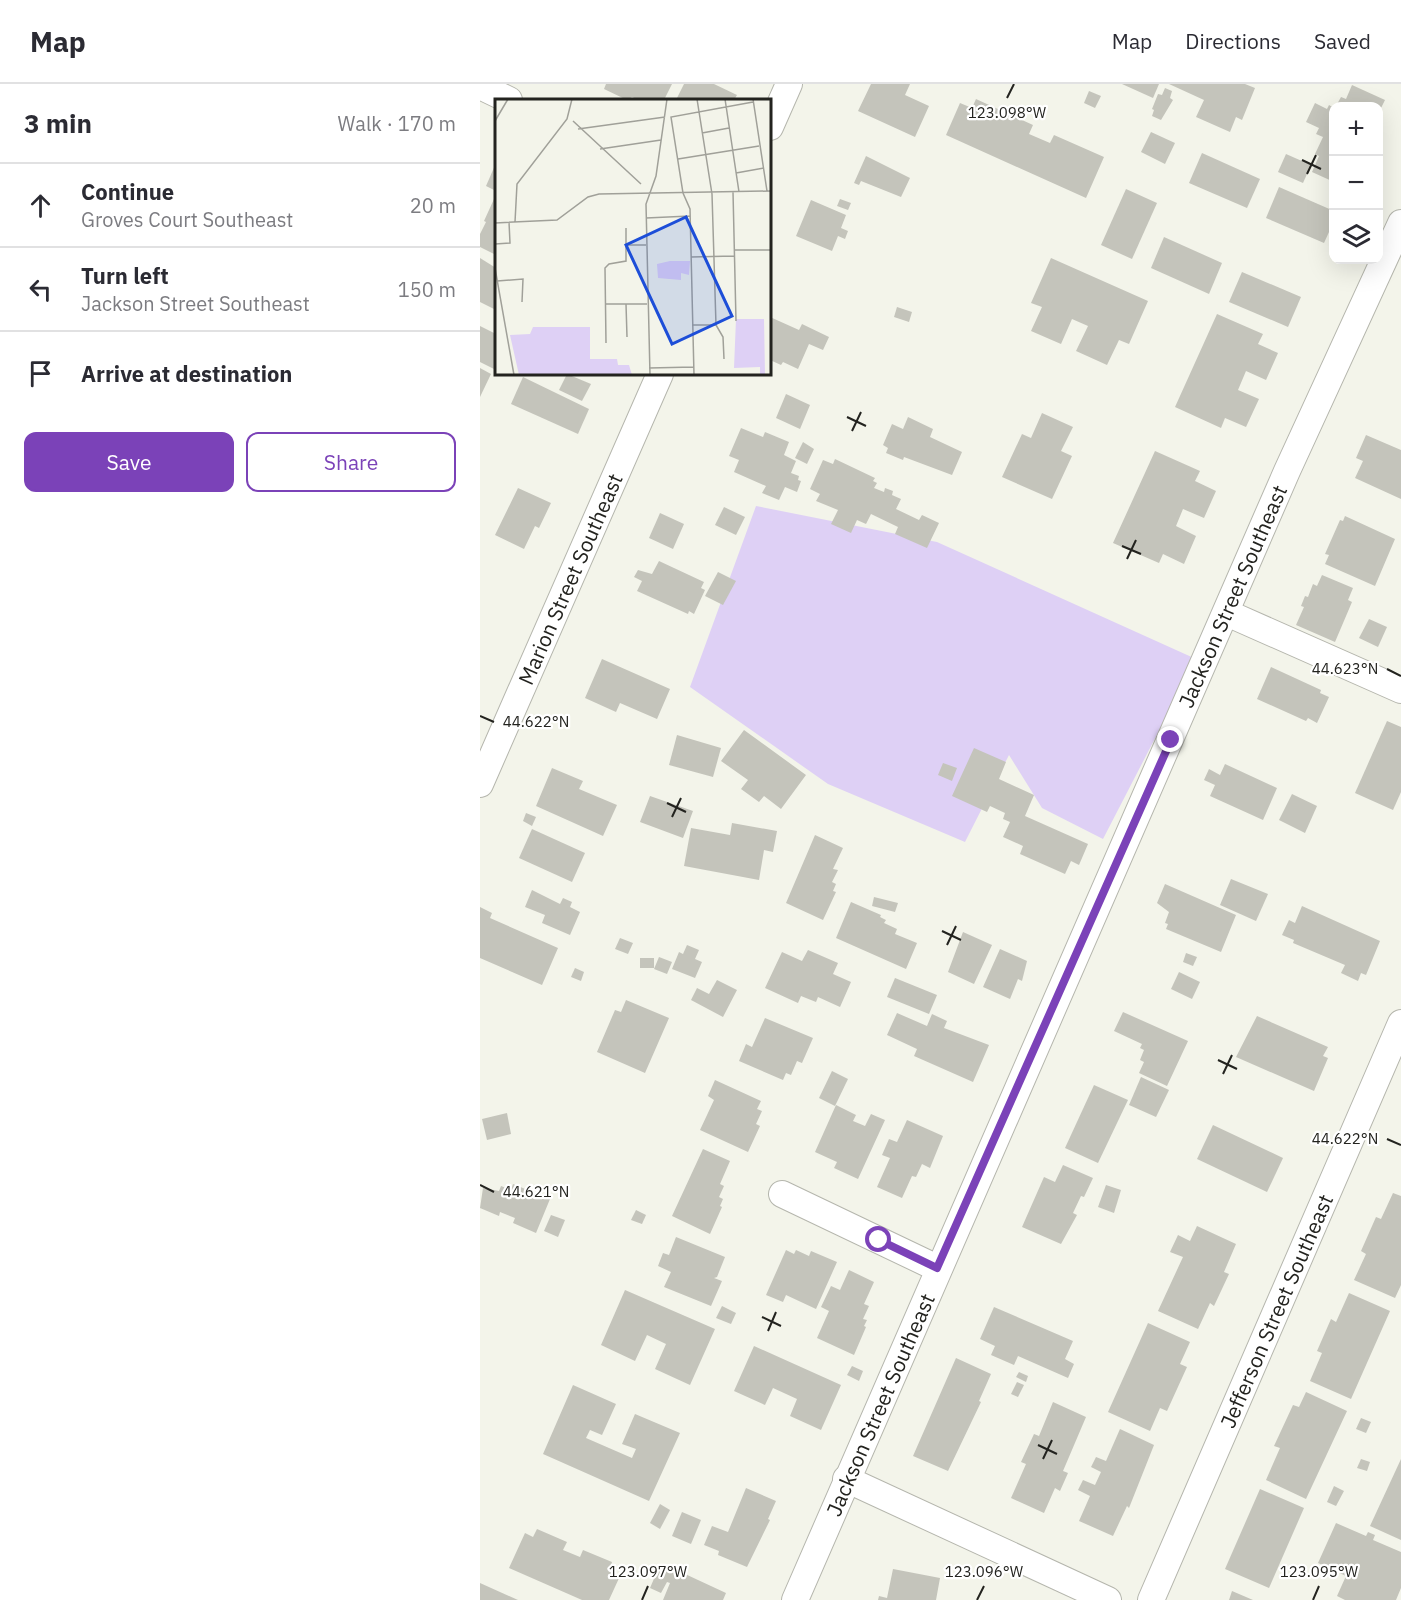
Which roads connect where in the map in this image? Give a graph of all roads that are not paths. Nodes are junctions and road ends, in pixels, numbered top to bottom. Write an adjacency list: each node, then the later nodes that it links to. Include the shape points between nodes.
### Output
1 (789, 84): 4 (street)
2 (480, 86): 3 (street)
3 (507, 99)
4 (771, 125)
5 (1401, 223): 7 (street, Jackson Street Southeast, via 1287,471)
6 (660, 375): 9 (street, Marion Street Southeast)
7 (1227, 613): 8 (street); 12 (street, Jackson Street Southeast)
8 (1401, 690)
9 (480, 784)
10 (1401, 1023): 16 (street, Jefferson Street Southeast)
11 (782, 1194): 12 (street)
12 (937, 1268): 13 (street, Jackson Street Southeast)
13 (846, 1479): 14 (street, Jackson Street Southeast); 15 (street)
14 (795, 1600)
15 (1108, 1600)
16 (1151, 1600)

